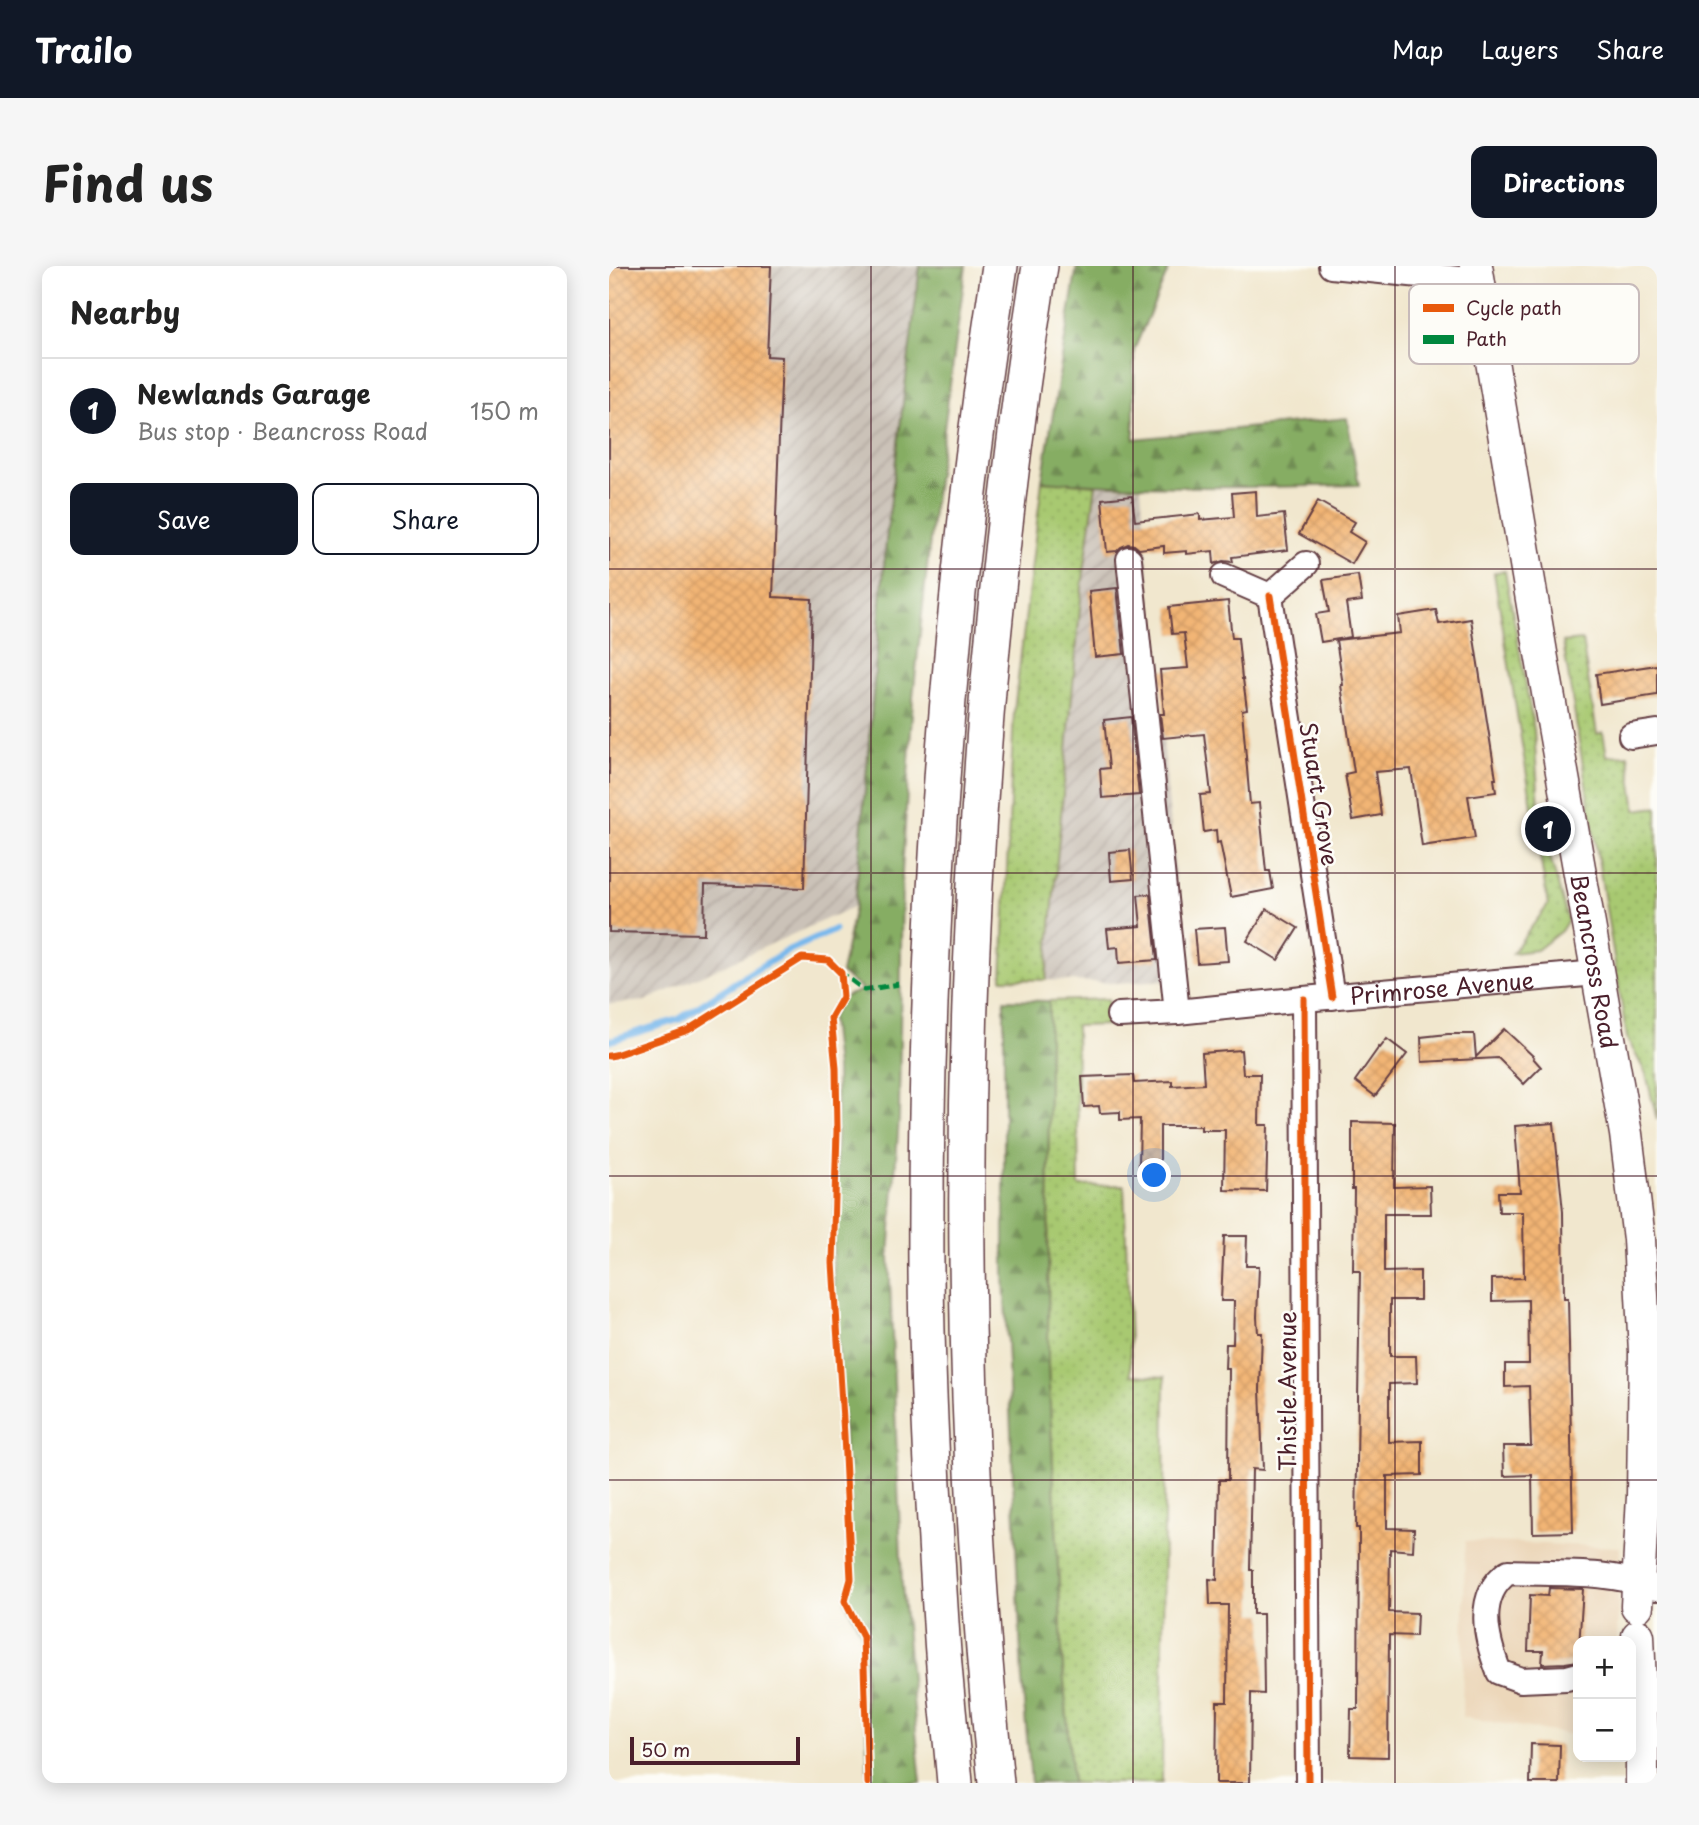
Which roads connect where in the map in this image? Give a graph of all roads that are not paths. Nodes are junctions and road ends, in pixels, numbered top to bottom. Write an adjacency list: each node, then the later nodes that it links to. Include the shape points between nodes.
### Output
1 (1000, 266): 21 (highway, via 954,620 929,997 926,1269 930,1421)
2 (1040, 266): 22 (highway, via 999,571 976,848 969,1001 971,1444)
3 (1331, 266): 4 (street)
4 (1477, 273)
5 (1493, 364): 12 (main road, Beancross Road)
6 (1129, 559): 15 (street)
7 (1306, 564): 9 (street)
8 (1224, 576): 9 (street)
9 (1270, 596): 13 (street, Stuart Grove)
10 (1657, 732): 11 (street)
11 (1632, 736)
12 (1597, 973): 13 (street, Primrose Avenue); 17 (main road, Beancross Road, via 1640,1239)
13 (1332, 997): 14 (street, Primrose Avenue)
14 (1304, 999): 15 (street, Primrose Avenue); 23 (street, Thistle Avenue)
15 (1177, 1012): 16 (street, Primrose Avenue)
16 (1119, 1015)
17 (1647, 1618): 18 (street, via 1616,1576 1508,1572 1498,1579 1489,1595 1486,1621 1499,1672 1521,1680); 20 (main road, Beancross Road)
18 (1573, 1676)
19 (1657, 1684): 20 (main road, Beancross Road)
20 (1642, 1731): 24 (main road, Beancross Road)
21 (955, 1783)
22 (996, 1783)
23 (1308, 1783)
24 (1642, 1783)

